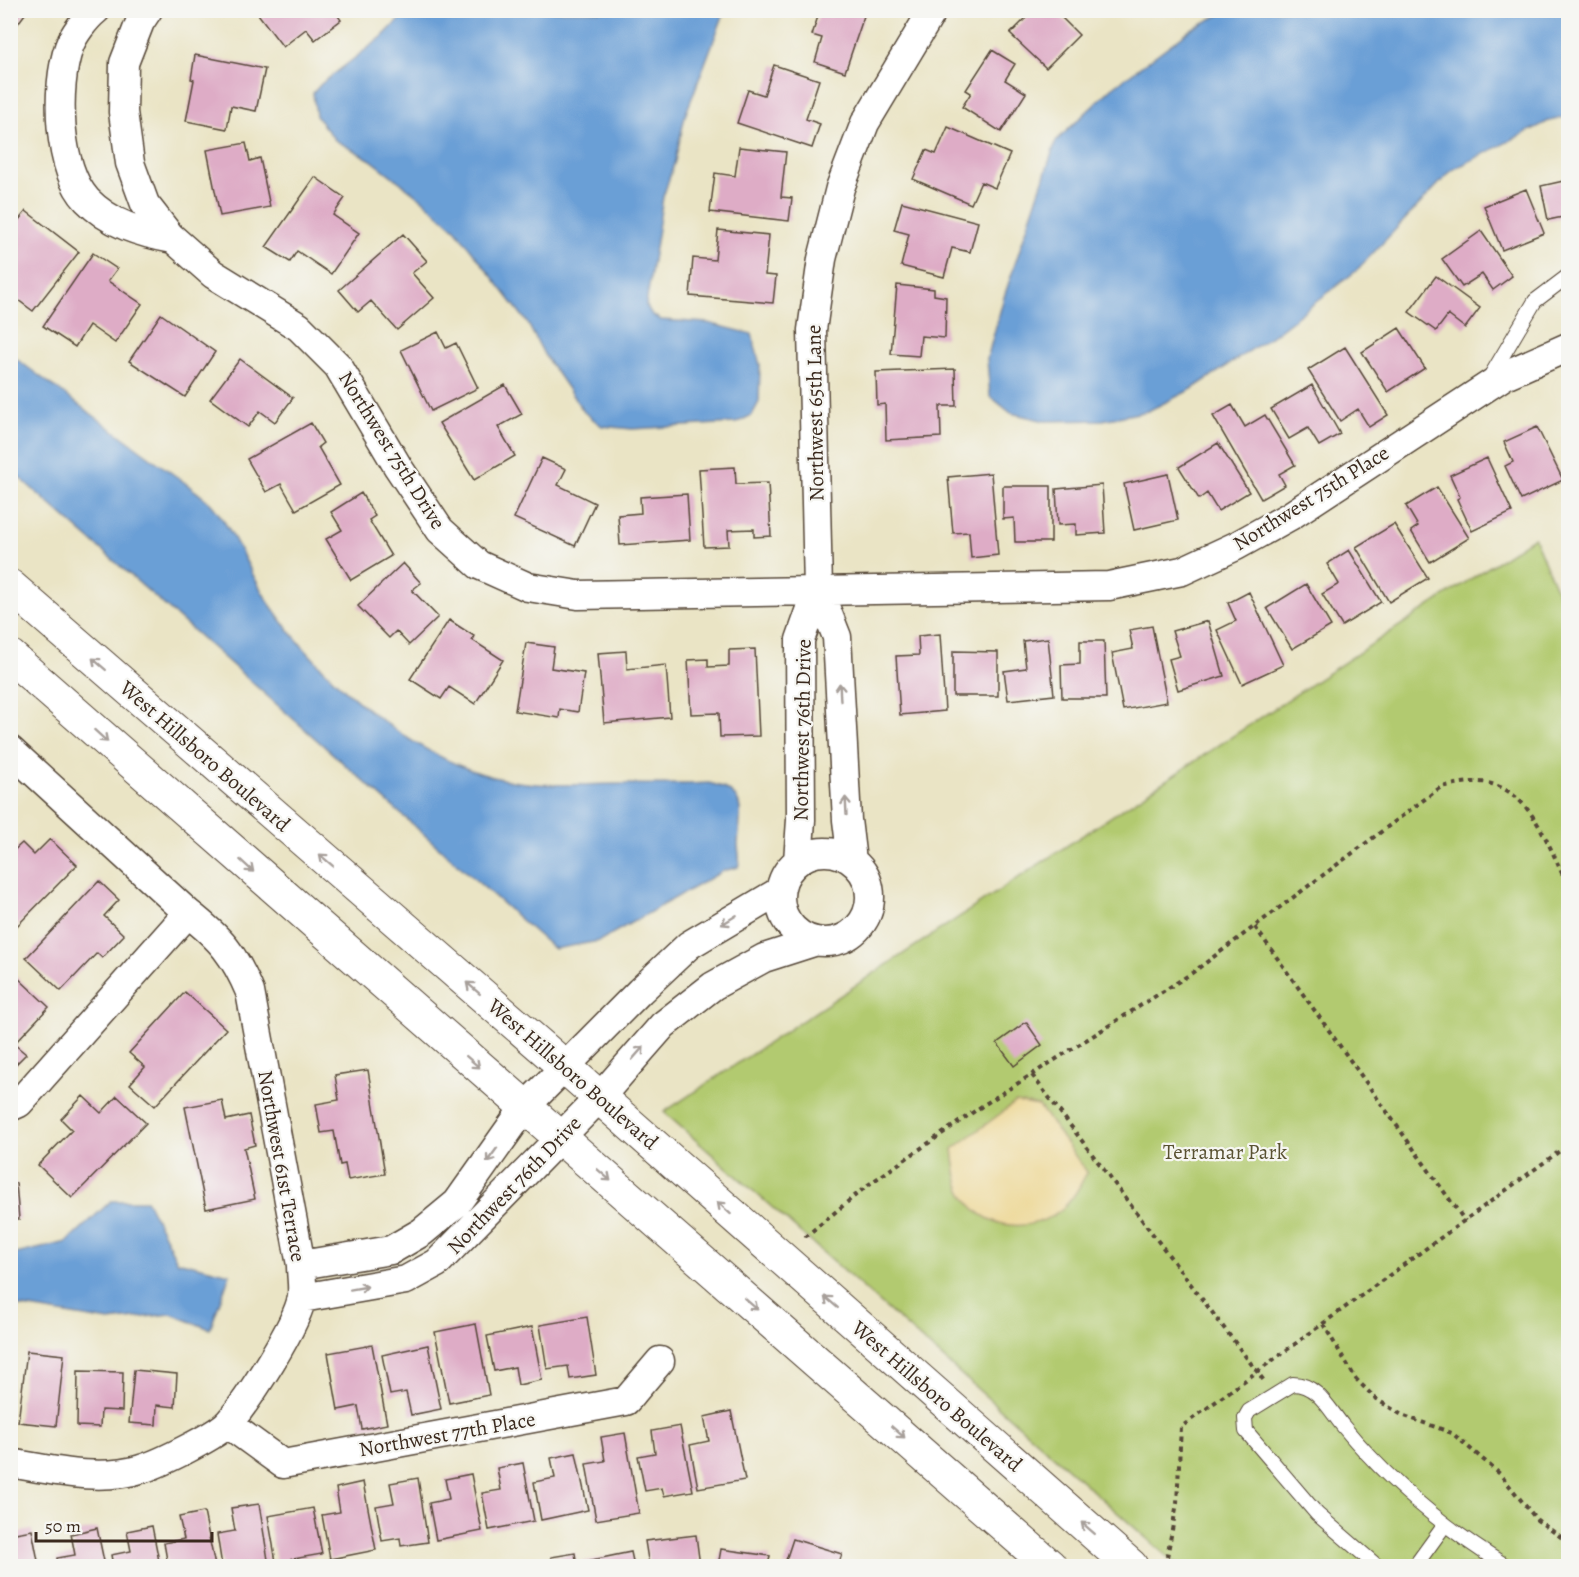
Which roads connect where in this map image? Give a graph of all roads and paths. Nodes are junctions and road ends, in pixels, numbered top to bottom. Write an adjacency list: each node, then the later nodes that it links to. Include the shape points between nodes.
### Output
1 (96, 10): 4 (street, Northwest 75th Drive, via 69,44 63,68 60,101 64,144 73,180 104,216 126,227)
2 (148, 10): 4 (street, Northwest 75th Drive, via 124,63 123,112 130,163 145,204)
3 (933, 10): 9 (street, Northwest 65th Lane, via 865,123 840,188 822,260 812,330)
4 (173, 239): 9 (street, Northwest 75th Drive, via 213,273 299,327 338,366 440,530 479,565 528,587 578,595)
5 (1569, 276): 7 (lane, via 1535,301)
6 (1569, 347): 7 (street, Northwest 75th Place)
7 (1484, 388): 9 (street, Northwest 75th Place, via 1290,516 1182,571 1109,585)
8 (10, 586): 21 (street, West Hillsboro Boulevard, one-way to 8)
9 (818, 590): 11 (street, Northwest 76th Drive, via 800,640); 12 (street, Northwest 76th Drive, one-way to 9, via 837,637)
10 (10, 656): 25 (street, one-way to 25)
11 (801, 751): 12 (street); 14 (street, Northwest 76th Drive)
12 (843, 751): 15 (street, Northwest 76th Drive, one-way to 12)
13 (15, 763): 18 (street, Northwest 61st Terrace)
14 (798, 861): 15 (street, via 825,852); 17 (street, via 789,870)
15 (852, 861): 20 (street, via 868,886 866,915 846,936)
16 (1569, 886): 19 (path, via 1536,820 1512,794 1492,783 1460,783 1441,787)
17 (780, 891): 20 (street, via 783,911 793,928); 21 (street, Northwest 76th Drive, one-way to 21, via 689,945)
18 (188, 913): 24 (street, via 19,1103); 30 (street, Northwest 61st Terrace, via 212,932 236,960 250,992)
19 (1255, 927): 22 (path, via 1192,973); 28 (path)
20 (816, 941): 23 (street, Northwest 76th Drive, one-way to 20, via 663,1026 713,986 764,958)
21 (565, 1067): 23 (street, West Hillsboro Boulevard); 25 (street, Northwest 76th Drive)
22 (1032, 1075): 29 (path, via 868,1185); 34 (path)
23 (600, 1097): 26 (street, Northwest 76th Drive); 42 (street, West Hillsboro Boulevard, one-way to 23)
24 (10, 1107)
25 (525, 1107): 26 (street); 30 (street, Northwest 76th Drive, one-way to 30, via 457,1203 422,1232 391,1250)
26 (560, 1137): 31 (street, Northwest 76th Drive, one-way to 26, via 406,1280 437,1263); 41 (street, one-way to 41)
27 (1569, 1145): 28 (path)
28 (1465, 1221): 32 (path)
29 (805, 1237)
30 (301, 1264): 31 (street, Northwest 61st Terrace)
31 (302, 1299): 36 (street, Northwest 61st Terrace, via 278,1350)
32 (1323, 1324): 34 (path); 39 (path, via 1356,1379 1376,1399 1402,1415 1452,1433 1500,1474 1537,1520)
33 (660, 1361): 36 (street, Northwest 77th Place, via 626,1401 283,1464)
34 (1257, 1371): 35 (path); 40 (path, via 1181,1427 1177,1503)
35 (1275, 1395): 38 (lane, via 1293,1384 1311,1388 1395,1482); 43 (lane, via 1249,1411 1246,1431 1317,1514)
36 (228, 1424): 37 (street, via 141,1470 101,1475)
37 (10, 1463)
38 (1444, 1526): 44 (lane); 45 (lane)
39 (1569, 1542)
40 (1167, 1557)
41 (1050, 1566)
42 (1131, 1566)
43 (1377, 1566)
44 (1415, 1566)
45 (1506, 1566)

